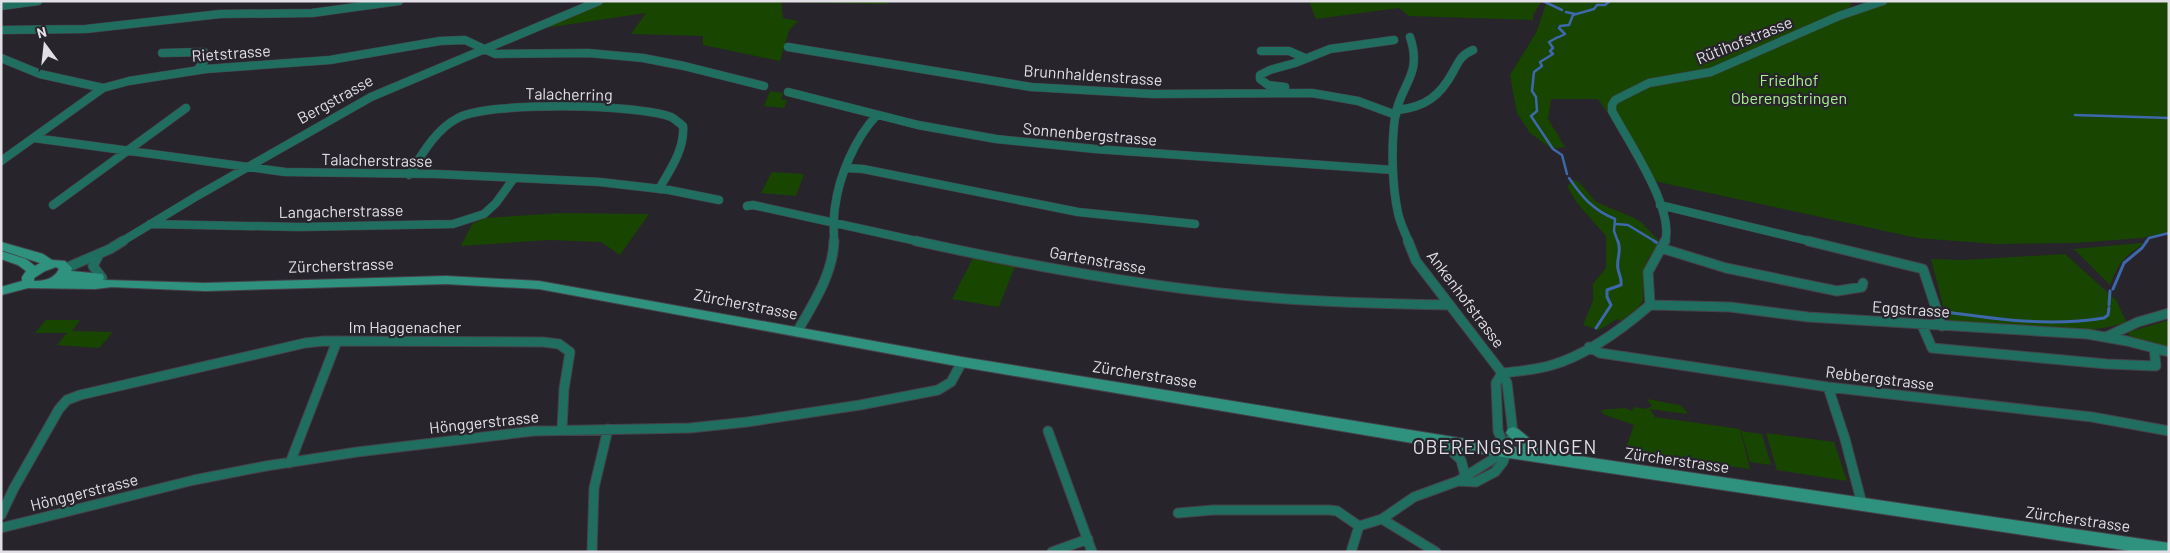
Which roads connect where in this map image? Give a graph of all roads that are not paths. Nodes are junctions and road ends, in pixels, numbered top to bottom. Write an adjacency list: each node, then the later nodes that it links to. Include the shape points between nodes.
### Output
1 (38, 1): 5 (street)
2 (398, 1): 6 (street, via 320,12 220,14 86,30)
3 (600, 1): 10 (street, Bergstrasse)
4 (1883, 1): 35 (street, Rütihofstrasse, via 1839,16 1711,72 1649,82 1615,100 1612,111 1654,187)
5 (1, 6)
6 (1, 30)
7 (1410, 37): 22 (street, Ankenhofstrasse, via 1416,64)
8 (1394, 40): 15 (street, via 1336,48)
9 (788, 47): 20 (street, Brunnhaldenstrasse, via 1064,90 1153,94 1290,91)
10 (484, 49): 16 (street, Rietstrasse, via 471,40 452,40 330,60); 17 (street, Rietstrasse, via 493,54 587,53 633,57); 27 (street, Bergstrasse, via 371,97)
11 (1473, 50): 22 (street, via 1463,54 1442,92 1435,98 1416,108)
12 (1260, 51): 15 (street, via 1289,51)
13 (162, 53): 16 (street, via 204,52 208,56)
14 (1, 58): 18 (street, via 40,74)
15 (1305, 58): 20 (street, via 1264,71 1260,78 1268,85 1320,88)
16 (198, 69): 18 (street, Rietstrasse, via 144,76)
17 (764, 86)
18 (103, 88): 24 (street, Rietstrasse)
19 (788, 92): 23 (street, Sonnenbergstrasse)
20 (1333, 95): 22 (street, Brunnhaldenstrasse)
21 (186, 108): 25 (street)
22 (1397, 112): 29 (street, Ankenhofstrasse)
23 (877, 115): 28 (street, via 871,119); 29 (street, Sonnenbergstrasse, via 950,131 1095,150)
24 (34, 138): 25 (street, Talacherstrasse); 26 (street, Rietstrasse)
25 (130, 151): 27 (street, Talacherstrasse); 34 (street)
26 (2, 160)
27 (247, 168): 30 (street, Talacherstrasse); 37 (street, Bergstrasse)
28 (848, 168): 38 (street, via 837,191); 39 (street, via 1078,212)
29 (1393, 170): 52 (street, Ankenhofstrasse, via 1395,199 1405,235 1416,261)
30 (409, 175): 31 (street, Talacherstrasse); 32 (street, Talacherring, via 445,126 463,116 514,108 586,107 668,115 679,120 684,136)
31 (514, 178): 32 (street, Talacherstrasse, via 600,182); 37 (street, Langacherstrasse, via 496,206 463,223 278,227)
32 (659, 189): 33 (street, Talacherstrasse)
33 (720, 200)
34 (54, 205)
35 (1660, 205): 41 (street, Rütihofstrasse, via 1666,231); 56 (street, via 1923,269)
36 (747, 206): 38 (street, Gartenstrasse)
37 (150, 224): 42 (street, Bergstrasse)
38 (834, 224): 52 (street, Gartenstrasse, via 1006,260 1176,288 1362,304); 57 (street, via 832,256 826,278)
39 (1195, 224)
40 (1, 246): 44 (main road, Zürcherstrasse)
41 (1661, 248): 48 (street, via 1726,268 1837,291 1856,289); 53 (street, Rütihofstrasse, via 1646,277)
42 (100, 254): 46 (street, Bergstrasse); 47 (street, via 93,266)
43 (1, 255): 45 (main road, via 22,262)
44 (50, 264): 45 (main road); 46 (main road, Zürcherstrasse, via 61,264)
45 (34, 271): 49 (main road, via 27,280)
46 (65, 271): 47 (main road, Zürcherstrasse); 50 (main road, Zürcherstrasse)
47 (107, 280): 50 (main road, Zürcherstrasse, via 95,285); 57 (main road, Zürcherstrasse, via 205,287 446,280 510,283 587,293)
48 (1863, 283)
49 (28, 284): 50 (main road, Zürcherstrasse); 51 (main road)
50 (48, 284)
51 (1, 291)
52 (1450, 305): 64 (street, Ankenhofstrasse)
53 (1650, 305): 55 (street, Eggstrasse, via 1730,308); 60 (street)
54 (2169, 313): 58 (street)
55 (1922, 325): 56 (street, Eggstrasse); 61 (street, via 1932,348 2156,366)
56 (1942, 326): 58 (street, Eggstrasse)
57 (797, 332): 63 (main road, Zürcherstrasse)
58 (2106, 337): 61 (street, Eggstrasse)
59 (337, 342): 66 (street, via 324,341 271,350); 67 (street, Im Haggenacher, via 559,344 570,352); 75 (street, Im Haggenacher)
60 (1589, 347): 64 (street, via 1558,363); 65 (street, Rebbergstrasse, via 1600,353)
61 (2154, 348): 62 (street, Eggstrasse)
62 (2169, 352)
63 (962, 362): 68 (street, Hönggerstrasse, via 947,386 924,393 747,422 671,429); 72 (main road, Zürcherstrasse)
64 (1502, 373): 71 (street, via 1507,383); 73 (street, via 1496,383 1498,431)
65 (1828, 387): 69 (street, Rebbergstrasse, via 2092,417); 77 (street)
66 (68, 400): 79 (street, via 55,416)
67 (562, 429): 68 (street, Hönggerstrasse); 75 (street, Hönggerstrasse, via 455,439)
68 (608, 429): 85 (street, via 594,488)
69 (2169, 430)
70 (1048, 431): 83 (street)
71 (1514, 434): 73 (street); 74 (main road)
72 (1442, 442): 73 (main road, Zürcherstrasse); 76 (street, via 1462,460 1465,468)
73 (1506, 451): 74 (main road, Zürcherstrasse); 76 (street, via 1503,462 1488,477 1476,482)
74 (1542, 457): 77 (main road, Zürcherstrasse)
75 (290, 463): 82 (street, Hönggerstrasse, via 194,480)
76 (1462, 478): 80 (street, via 1414,498)
77 (1862, 504): 84 (main road, Zürcherstrasse)
78 (1178, 514): 81 (street, via 1213,510 1329,510 1337,511)
79 (1, 516)
80 (1382, 519): 81 (street); 89 (street)
81 (1359, 526): 88 (street)
82 (1, 528)
83 (1088, 539): 86 (street); 87 (street)
84 (2169, 550)
85 (592, 552)
86 (1052, 552)
87 (1092, 552)
88 (1351, 552)
89 (1436, 552)

